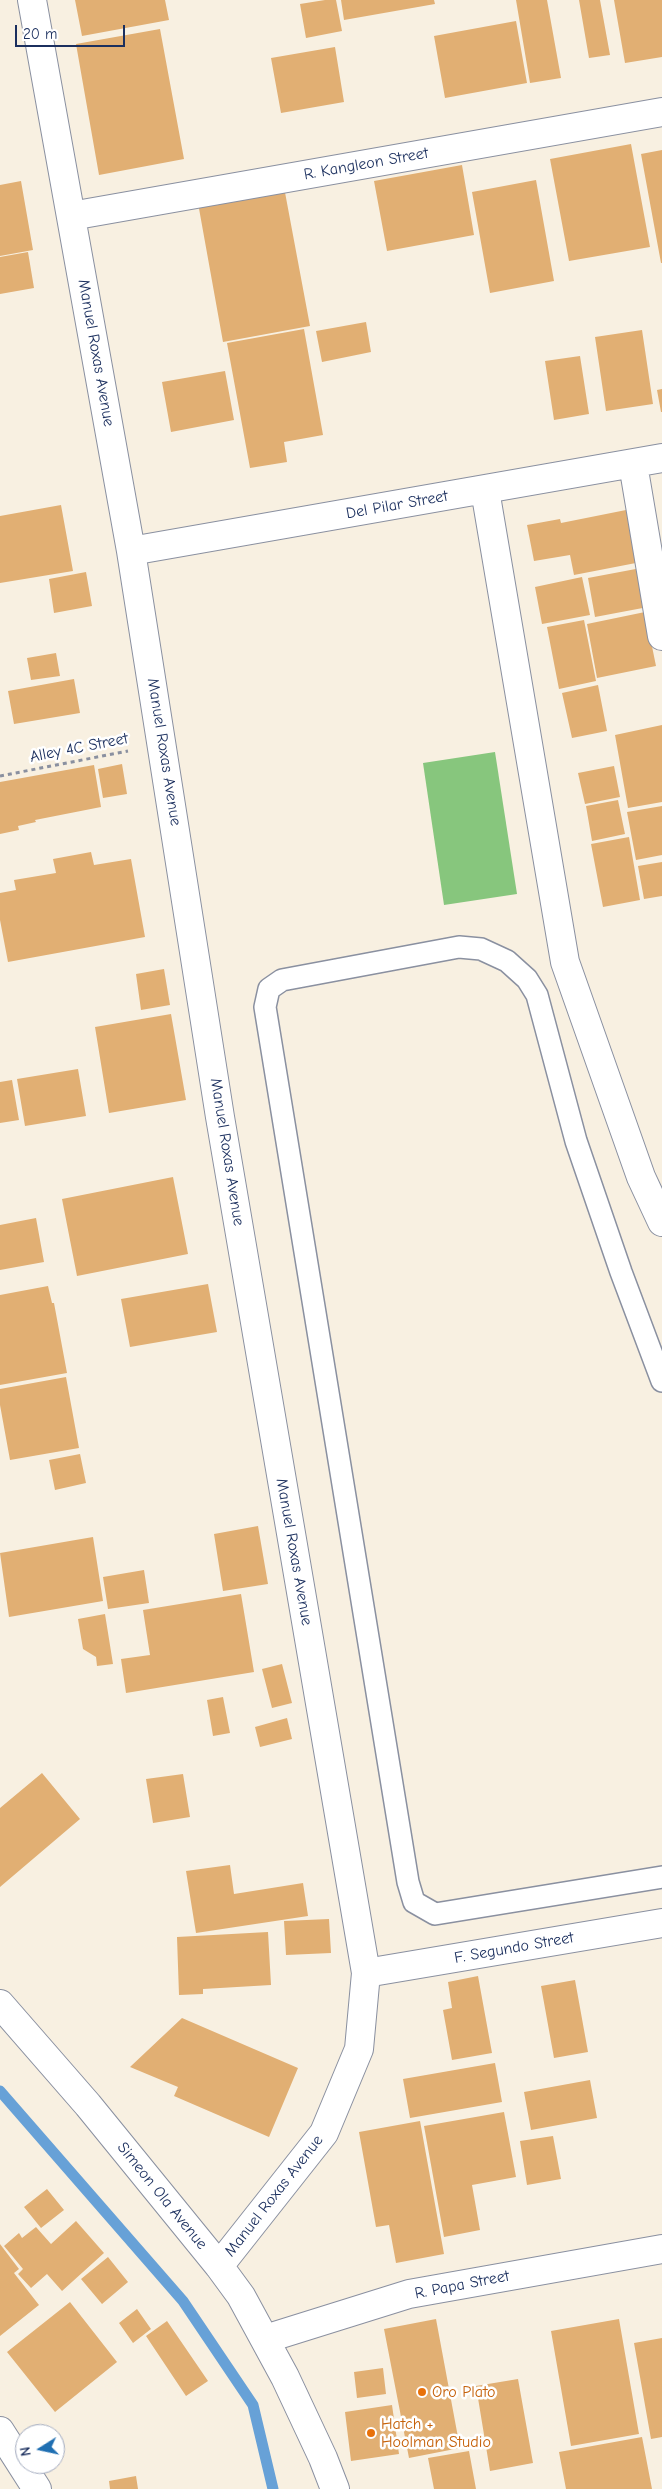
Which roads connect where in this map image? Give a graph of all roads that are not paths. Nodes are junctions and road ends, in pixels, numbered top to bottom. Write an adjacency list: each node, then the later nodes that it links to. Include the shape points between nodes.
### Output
1 (32, 0): 3 (street, Manuel Roxas Avenue)
2 (662, 112): 3 (street, R. Kangleon Street)
3 (71, 216): 7 (street, Manuel Roxas Avenue)
4 (662, 458): 5 (street, Del Pilar Street)
5 (633, 464): 6 (street, Del Pilar Street); 8 (street)
6 (485, 490): 7 (street, Del Pilar Street); 9 (street, via 565,962 641,1178)
7 (131, 551): 13 (street, Manuel Roxas Avenue, via 220,1117)
8 (662, 636)
9 (662, 1222)
10 (662, 1381): 11 (lane, via 576,1141 536,995 528,979 507,961 490,953 459,947 282,980 270,989 264,1007 408,1882 414,1902 435,1914)
11 (662, 1877)
12 (662, 1923): 13 (street, F. Segundo Street)
13 (366, 1973): 16 (street, Manuel Roxas Avenue, via 359,2049 324,2133)
14 (0, 2004): 16 (street, Simeon Ola Avenue)
15 (662, 2249): 17 (street, R. Papa Street, via 409,2294)
16 (219, 2266): 17 (street, Simeon Ola Avenue)
17 (266, 2339): 20 (street, Simeon Ola Avenue, via 323,2458)
18 (0, 2430): 19 (street)
19 (38, 2489)
20 (334, 2489)

